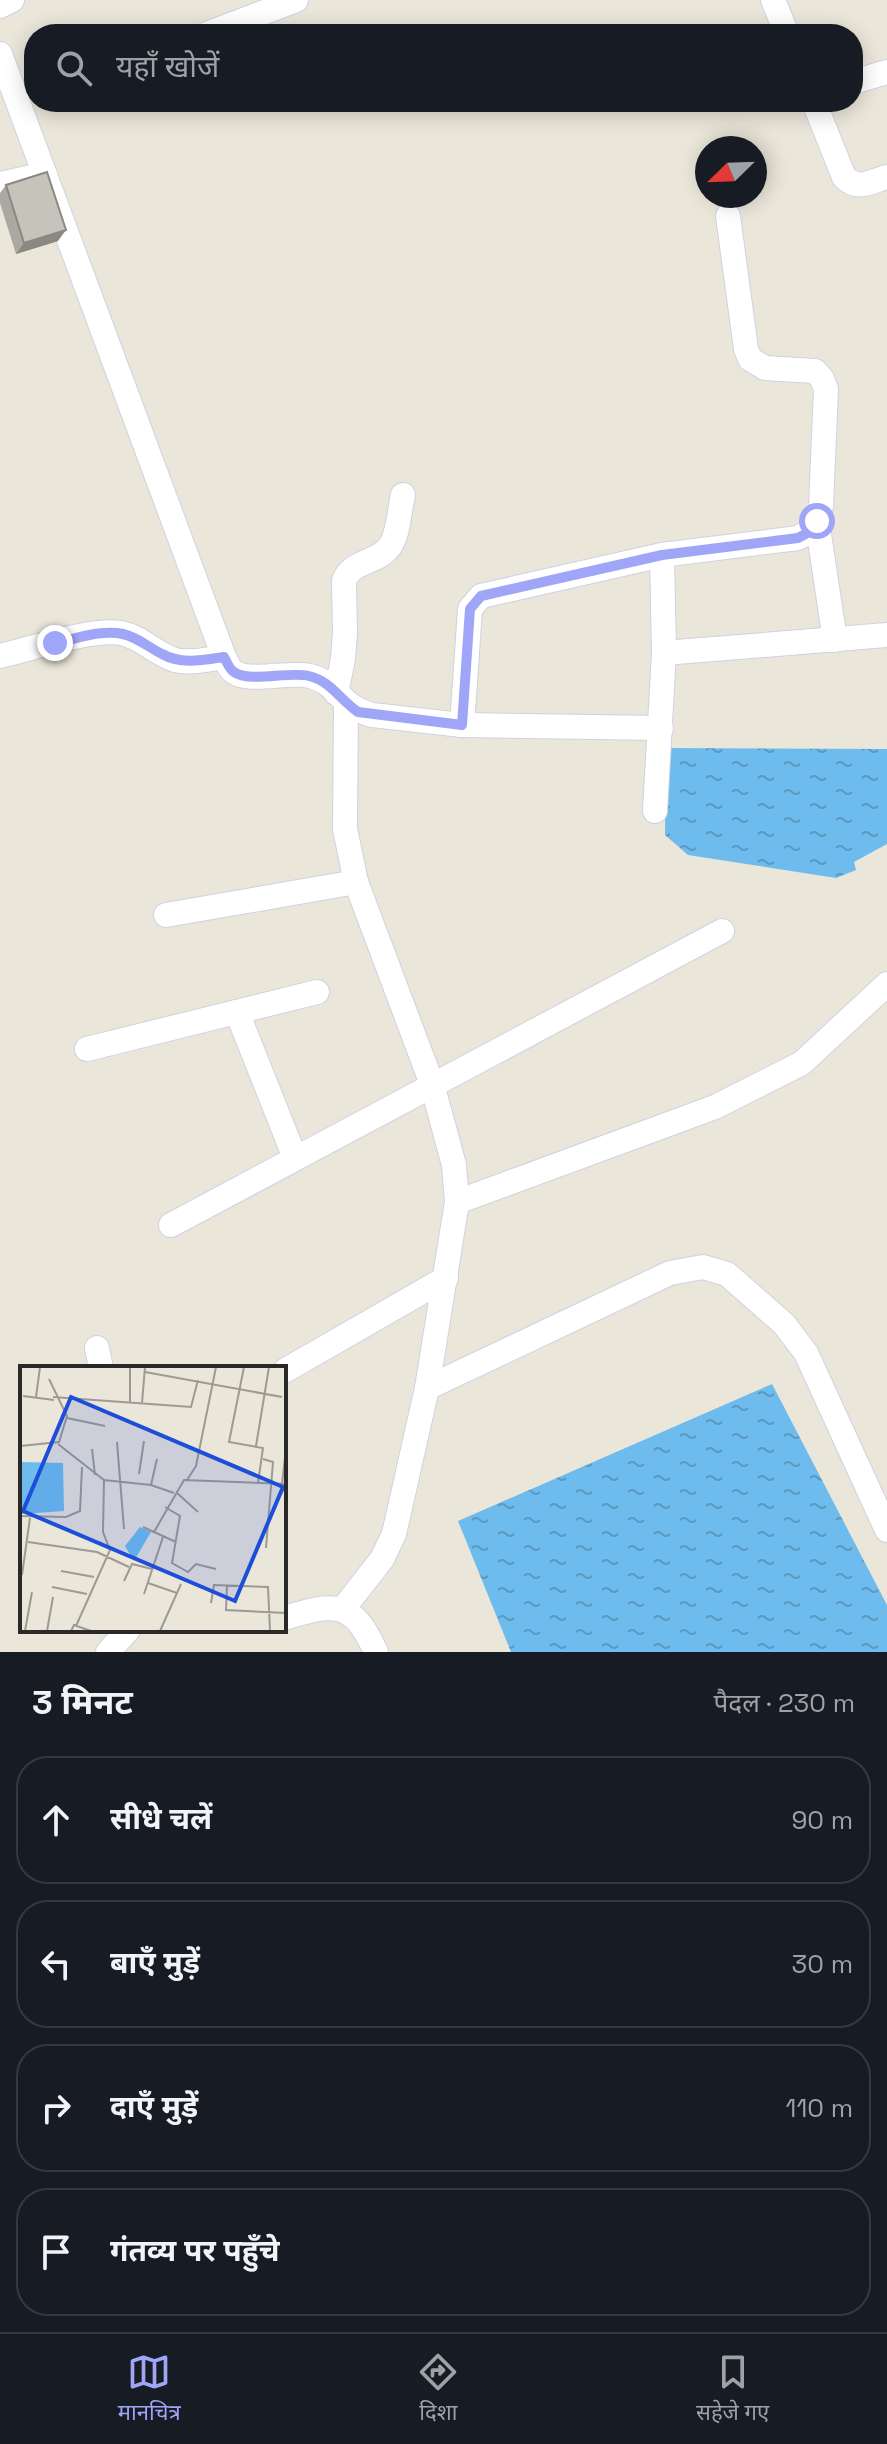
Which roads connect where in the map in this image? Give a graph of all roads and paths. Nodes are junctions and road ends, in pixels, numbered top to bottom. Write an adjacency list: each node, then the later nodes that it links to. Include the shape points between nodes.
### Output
1 (12, 0): 4 (street)
2 (296, 0): 5 (street)
3 (773, 0): 6 (street)
4 (0, 6)
5 (233, 24)
6 (783, 24)
7 (0, 54): 10 (street)
8 (887, 72): 9 (street)
9 (863, 79)
10 (17, 99): 12 (street)
11 (818, 112): 13 (street, via 851,185)
12 (45, 174): 14 (street); 23 (street)
13 (887, 177)
14 (0, 184)
15 (728, 216): 17 (street, via 750,359 765,368 815,371 826,389)
16 (403, 495): 24 (street, via 388,549 346,574)
17 (817, 521): 18 (street, via 798,538); 20 (street)
18 (662, 555): 21 (street); 25 (street, via 481,596 470,609)
19 (887, 635): 20 (street)
20 (835, 640): 21 (street)
21 (664, 653): 26 (street)
22 (0, 656): 23 (street, via 121,633 177,661)
23 (224, 657): 24 (street, via 237,674 309,676 327,682)
24 (341, 698): 25 (street, via 358,712); 28 (street, via 345,829)
25 (462, 725): 26 (street)
26 (661, 728): 27 (street)
27 (655, 811)
28 (356, 882): 29 (street); 35 (street)
29 (166, 915)
30 (722, 931): 35 (street)
31 (887, 984): 37 (street, via 802,1063 715,1107)
32 (317, 992): 33 (street)
33 (237, 1012): 34 (street); 36 (street)
34 (87, 1049)
35 (432, 1084): 36 (street); 37 (street, via 454,1165)
36 (295, 1158): 38 (street)
37 (457, 1202): 39 (street)
38 (171, 1225)
39 (446, 1278): 40 (street); 41 (street)
40 (286, 1370)
41 (427, 1388): 42 (street, via 670,1273 703,1267 727,1274 784,1324 806,1353); 43 (street, via 394,1534 382,1559)
42 (887, 1530)
43 (343, 1609): 44 (street, via 314,1609); 47 (street, via 358,1620)
44 (286, 1617)
45 (126, 1632): 46 (street)
46 (108, 1652)
47 (376, 1652)

